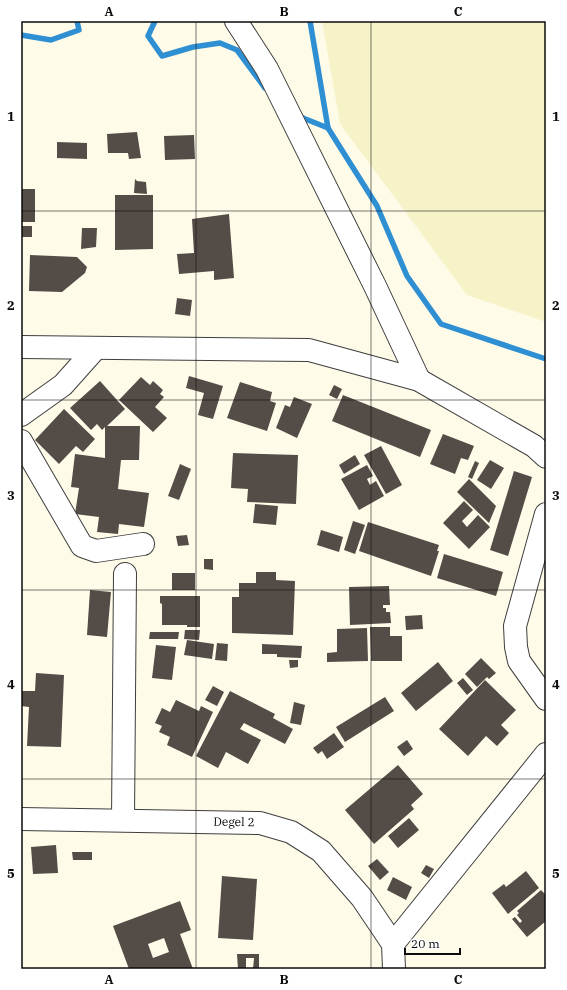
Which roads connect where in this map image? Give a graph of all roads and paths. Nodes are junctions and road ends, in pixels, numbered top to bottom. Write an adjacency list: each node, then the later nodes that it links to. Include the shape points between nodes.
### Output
1 (236, 21): 4 (street, via 267,70)
2 (21, 347): 3 (street)
3 (96, 348): 4 (street, via 309,350); 5 (street, via 64,385)
4 (419, 380): 7 (street, via 534,446)
5 (21, 415)
6 (21, 441): 9 (street, via 82,546 96,551)
7 (546, 457)
8 (546, 514): 11 (street, via 515,626 519,661)
9 (142, 544)
10 (125, 574): 14 (street)
11 (546, 699)
12 (546, 754): 15 (street)
13 (21, 818): 14 (street, Degel 2)
14 (123, 820): 15 (street, Degel 2, via 260,823 291,832 321,850 362,898)
15 (393, 944): 16 (street)
16 (394, 969)

